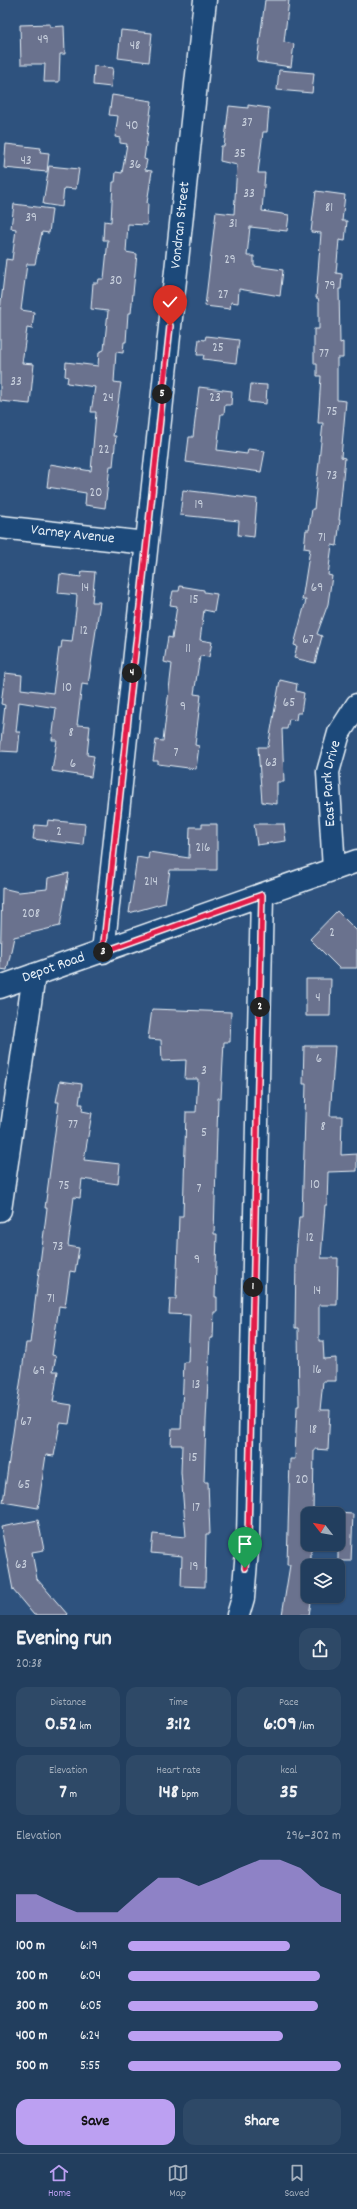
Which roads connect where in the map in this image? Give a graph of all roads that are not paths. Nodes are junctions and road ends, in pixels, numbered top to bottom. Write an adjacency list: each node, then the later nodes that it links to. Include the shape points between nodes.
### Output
1 (205, 0): 3 (street, Vondran Street)
2 (0, 527): 3 (street, Varney Avenue)
3 (146, 543): 8 (street, Vondran Street)
4 (357, 705): 6 (street, East Park Drive, via 339,732 328,772)
5 (357, 861): 6 (street, Depot Road)
6 (334, 869): 7 (street, Depot Road)
7 (262, 895): 8 (street, Depot Road); 12 (street, via 248,1538 243,1598)
8 (103, 952): 9 (street, Depot Road)
9 (34, 975): 10 (street, Depot Road); 11 (street)
10 (0, 987)
11 (0, 1210)
12 (238, 1615)

